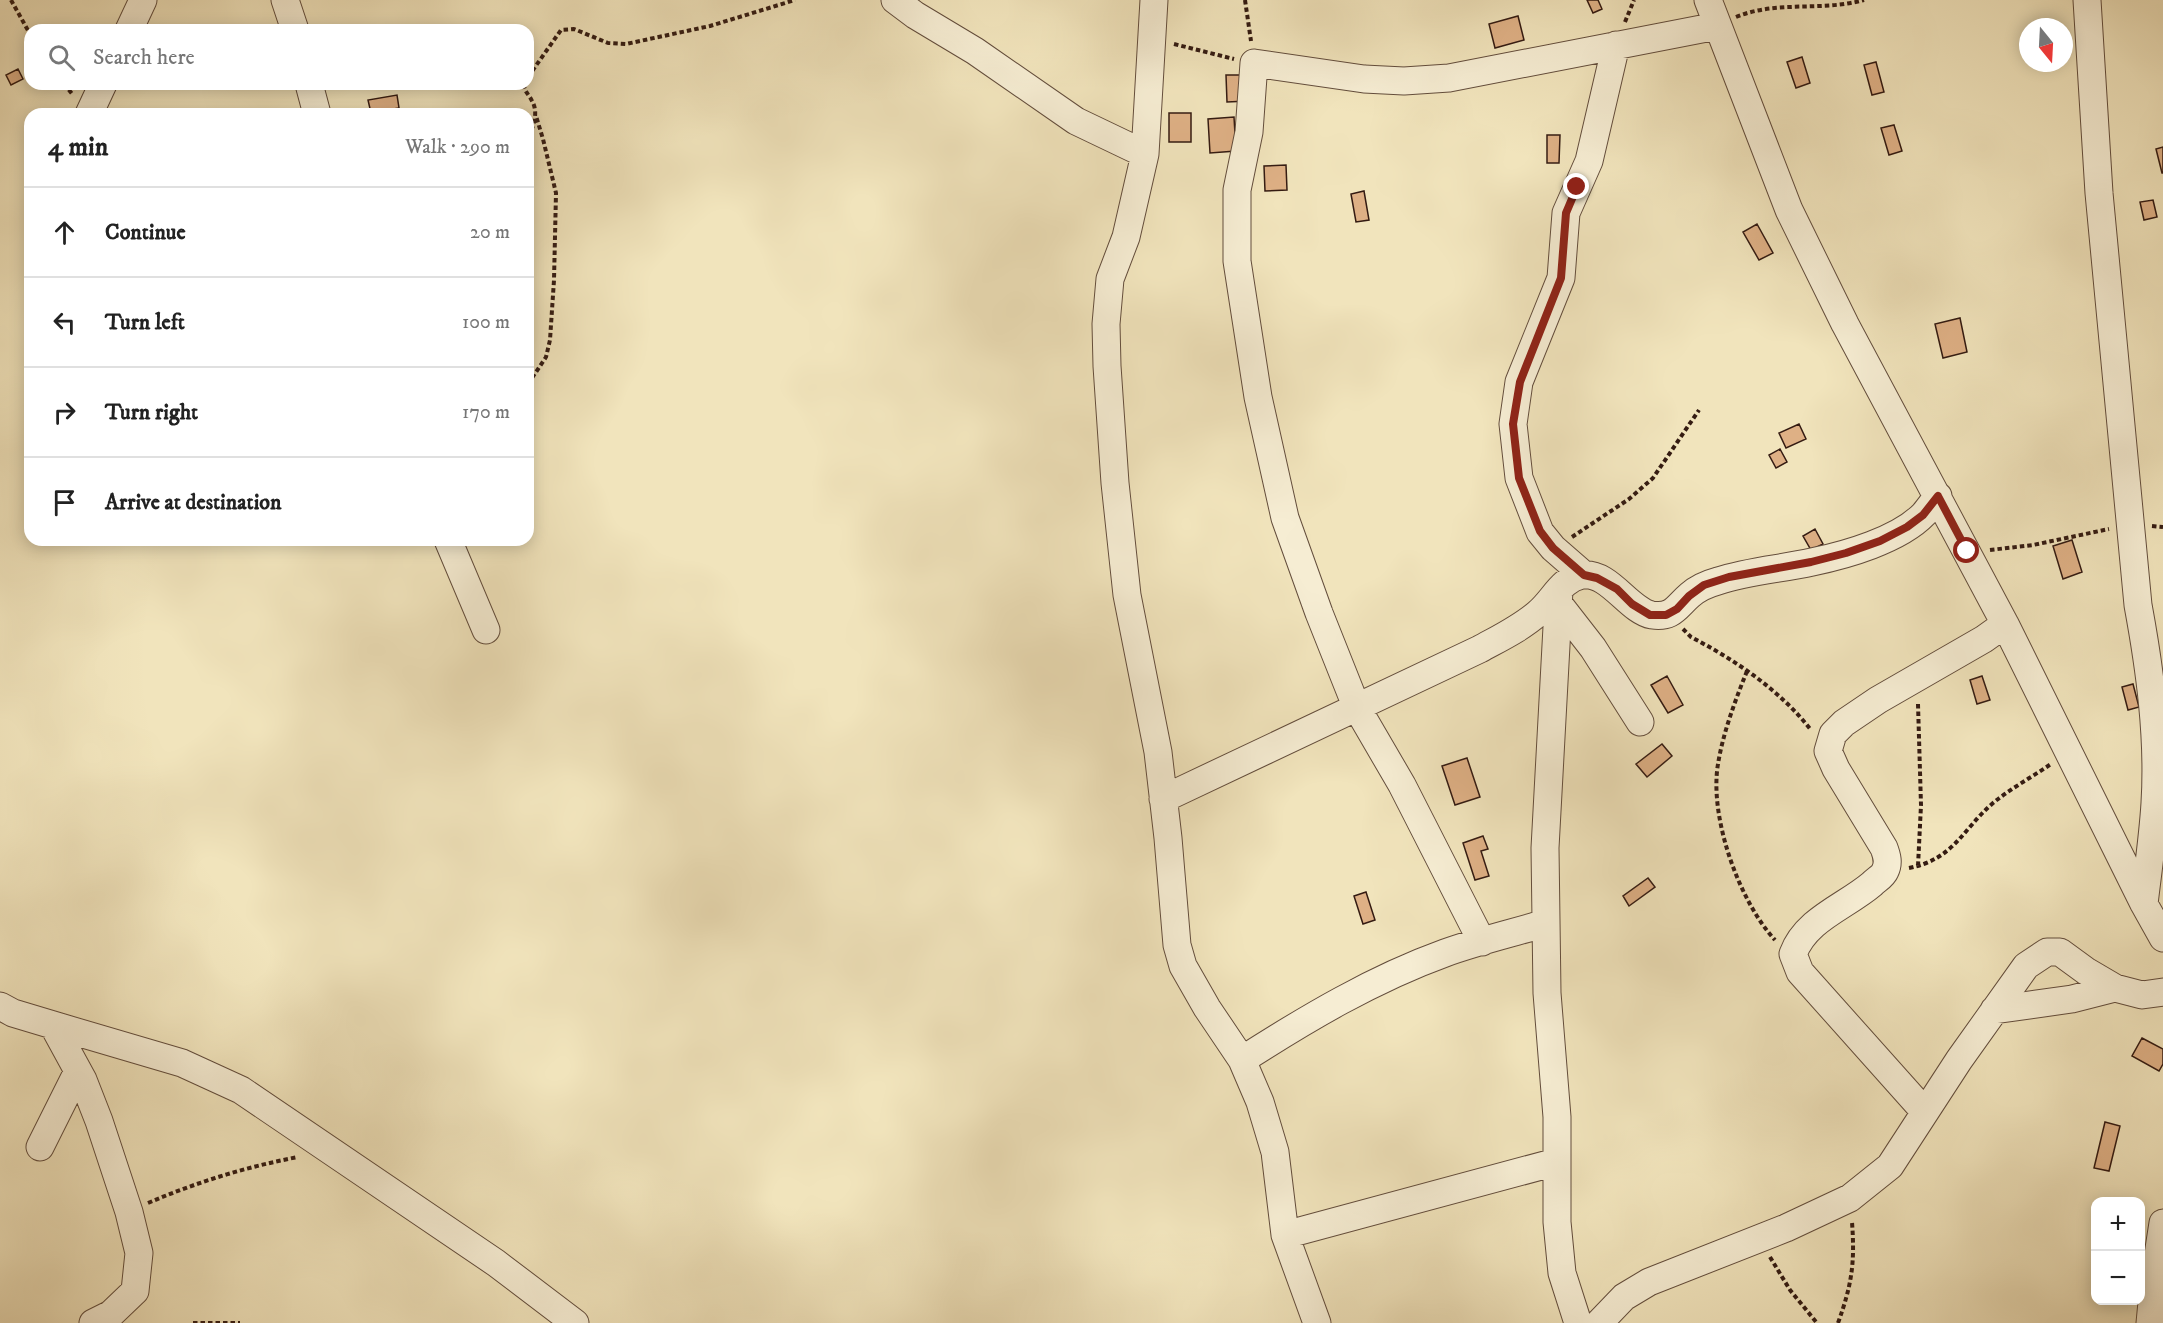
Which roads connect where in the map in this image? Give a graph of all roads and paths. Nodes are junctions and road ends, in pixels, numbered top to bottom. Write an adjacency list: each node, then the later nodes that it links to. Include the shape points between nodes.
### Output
1 (11, 0): 11 (path)
2 (143, 0): 12 (street)
3 (285, 0): 13 (street)
4 (795, 0): 18 (path, via 710,26 626,44 608,43 574,29 561,30)
5 (895, 0): 26 (street, via 1076,121)
6 (1154, 0): 15 (street)
7 (1245, 0): 17 (path)
8 (1708, 0): 14 (street)
9 (1864, 0): 14 (path, via 1830,6 1777,5 1752,9)
10 (2087, 0): 30 (street, via 2098,193)
11 (24, 24)
12 (132, 24)
13 (293, 24)
14 (1717, 26): 16 (street); 29 (street, via 1789,210 1845,324)
15 (1150, 40): 17 (path); 26 (street)
16 (1616, 45): 17 (street, via 1449,78 1404,81); 32 (street, via 1589,161 1566,213 1561,278 1520,382 1513,424 1519,478 1540,531)
17 (1254, 63): 41 (street, via 1249,132 1237,190 1237,261 1243,308 1285,518)
18 (534, 68)
19 (100, 90): 22 (street)
20 (311, 90): 23 (street)
21 (524, 90): 24 (path)
22 (92, 108)
23 (315, 108)
24 (536, 116): 25 (path); 27 (path, via 556,193 556,224 550,340 546,357)
25 (534, 122)
26 (1145, 154): 45 (street, via 1126,237 1110,279 1107,366 1127,595 1156,741)
27 (534, 375)
28 (1700, 410): 32 (path, via 1653,478 1604,517)
29 (1938, 496): 33 (street); 36 (street, via 1923,515 1880,541 1811,562 1704,585)
30 (2131, 523): 33 (path, via 2033,545); 48 (street, via 2156,768)
31 (451, 546): 38 (street)
32 (1553, 548): 34 (street)
33 (1967, 551): 37 (street)
34 (1584, 575): 35 (street, via 1567,581); 36 (street, via 1617,589 1650,615 1666,615)
35 (1558, 596): 41 (street, via 1522,626 1480,649); 42 (street); 49 (street, via 1545,848)
36 (1677, 609): 39 (path, via 1679,622 1691,637)
37 (2005, 624): 40 (street); 44 (street)
38 (486, 630)
39 (1747, 671): 43 (path, via 1803,720); 52 (path, via 1717,765 1718,808 1726,848 1757,919)
40 (1916, 679): 43 (street, via 1844,723 1833,734); 46 (path, via 1921,805)
41 (1356, 706): 45 (street); 51 (street, via 1402,785)
42 (1640, 723)
43 (1828, 752): 47 (street, via 1884,848 1888,859)
44 (2070, 752): 46 (path, via 1993,803 1940,857); 48 (street)
45 (1163, 799): 59 (street, via 1177,945 1183,966)
46 (1918, 866): 47 (path)
47 (1885, 873): 52 (street, via 1820,919 1798,940)
48 (2144, 904): 50 (street)
49 (1546, 923): 51 (street); 64 (street)
50 (2163, 938)
51 (1482, 942): 59 (street, via 1371,985 1303,1021)
52 (1792, 954): 61 (street, via 1800,972)
53 (2115, 988): 54 (street, via 2142,995); 56 (street, via 2072,999); 56 (street, via 2060,952 2047,952 2026,966)
54 (2163, 992)
55 (0, 1006): 57 (street)
56 (1994, 1010): 61 (street)
57 (53, 1025): 58 (street); 60 (street)
58 (127, 1046): 60 (street, via 99,1057); 63 (street, via 182,1063 241,1090)
59 (1242, 1060): 68 (street, via 1275,1152)
60 (81, 1076): 62 (street); 66 (street)
61 (1925, 1112): 65 (street, via 1890,1167)
62 (40, 1147)
63 (328, 1150): 66 (path, via 224,1174); 73 (street, via 496,1263)
64 (1556, 1161): 68 (street); 75 (street, via 1562,1273)
65 (1850, 1198): 69 (street); 78 (path, via 1853,1270)
66 (129, 1212): 70 (street, via 139,1253 135,1291 111,1314)
67 (2163, 1223): 79 (street)
68 (1285, 1235): 74 (street)
69 (1763, 1237): 76 (street, via 1649,1282 1624,1297); 77 (path, via 1777,1272)
70 (93, 1323)
71 (193, 1323): 72 (path)
72 (240, 1323)
73 (575, 1323)
74 (1317, 1323)
75 (1578, 1323)
76 (1599, 1323)
77 (1817, 1323)
78 (1838, 1323)
79 (2150, 1323)

